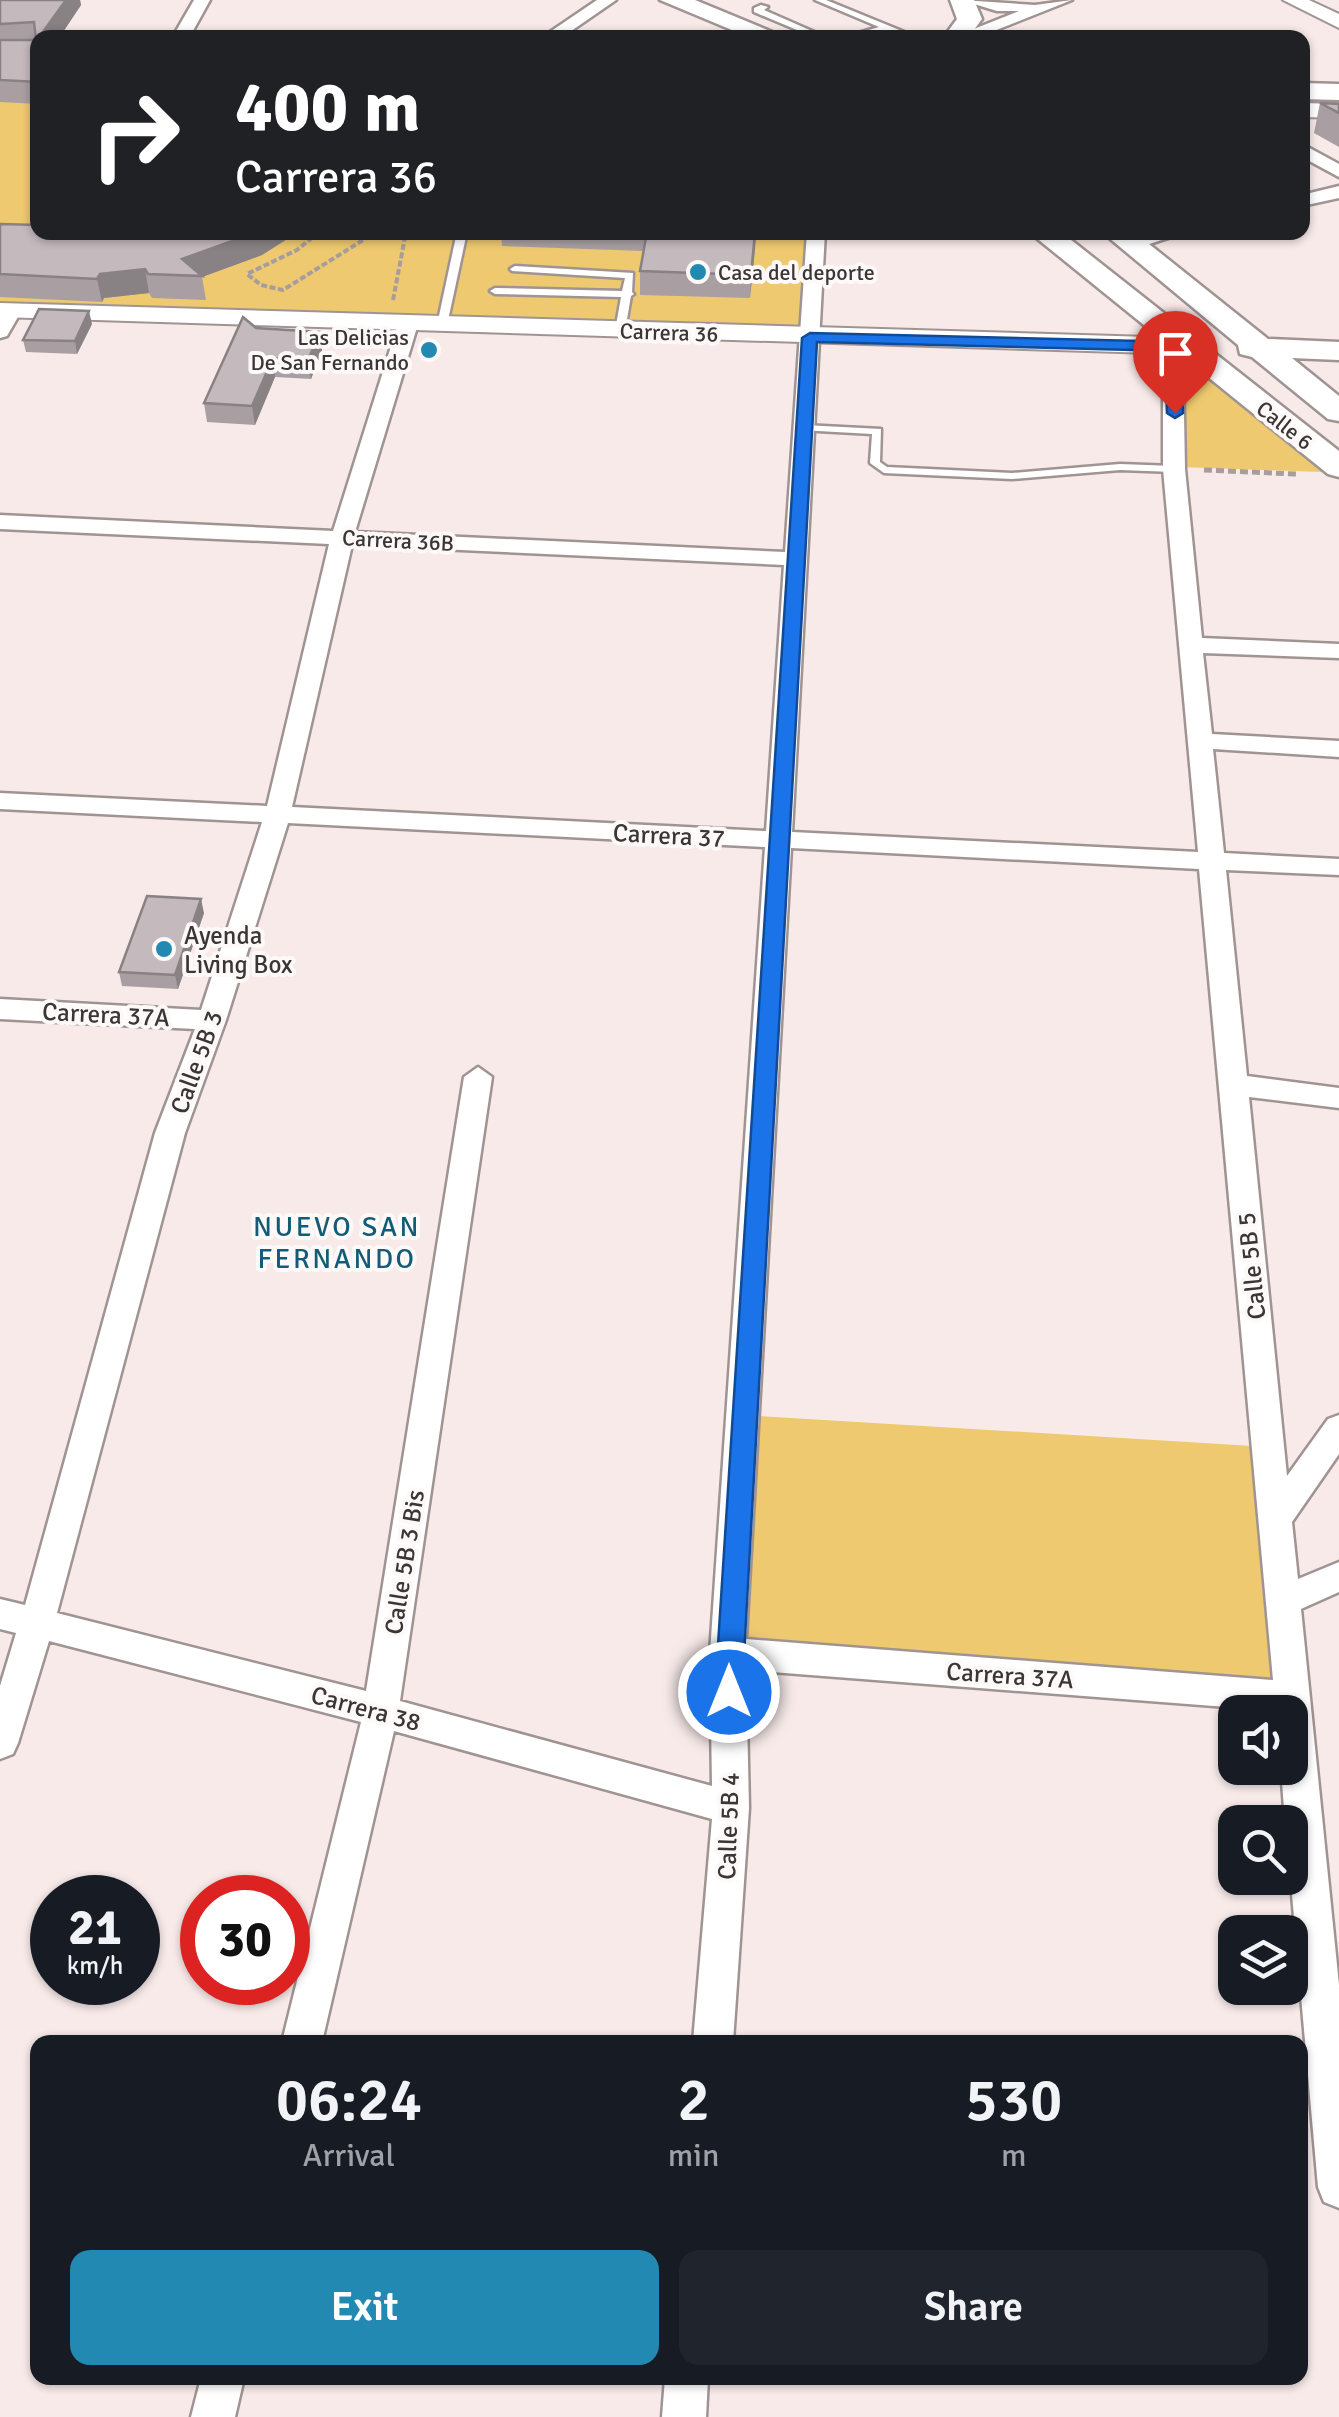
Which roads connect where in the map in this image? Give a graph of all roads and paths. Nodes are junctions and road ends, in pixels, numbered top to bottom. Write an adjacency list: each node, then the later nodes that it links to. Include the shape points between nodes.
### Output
1 (202, 0): 11 (street)
2 (608, 0): 12 (street)
3 (672, 0): 8 (main road)
4 (819, 0): 10 (lane)
5 (966, 0): 7 (street, via 997,6); 17 (main road, via 970,19)
6 (1293, 0): 9 (street)
7 (1058, 2): 18 (street)
8 (728, 20): 13 (main road); 14 (lane, via 760,8)
9 (1339, 22)
10 (888, 27): 15 (lane); 16 (lane)
11 (185, 30)
12 (561, 30)
13 (754, 30)
14 (807, 30)
15 (876, 30)
16 (895, 30)
17 (962, 30)
18 (979, 30)
19 (1310, 92): 20 (main road)
20 (1339, 92)
21 (1310, 110): 22 (street)
22 (1339, 111)
23 (1310, 154): 24 (street)
24 (1339, 172)
25 (1339, 192): 26 (street)
26 (1310, 199)
27 (308, 240): 28 (path, via 247,274 261,286 282,290)
28 (363, 240)
29 (404, 240): 37 (path, via 392,304)
30 (460, 240): 39 (lane)
31 (816, 240): 41 (street, Calle 5B 4)
32 (1054, 240): 42 (main road, Calle 6)
33 (1126, 240): 43 (main road, Calle 6)
34 (515, 269): 36 (lane, via 630,275)
35 (495, 290): 36 (lane)
36 (629, 294): 40 (lane)
37 (408, 314): 38 (street, Carrera 36); 39 (street, Carrera 36); 50 (street, Calle 5B 3)
38 (4, 317)
39 (442, 325): 40 (street, Carrera 36)
40 (620, 331): 41 (street, Carrera 36)
41 (810, 338): 42 (street, Carrera 36); 46 (street, Calle 5B 4)
42 (1183, 346): 43 (main road, Carrera 36); 47 (street, Calle 5B 5, via 1173,361); 48 (main road, Calle 6)
43 (1257, 348): 44 (main road, Carrera 36); 45 (main road, Calle 6)
44 (1339, 351)
45 (1339, 412)
46 (804, 428): 47 (lane, via 877,432 875,463 884,470 1012,476); 51 (street, Calle 5B 4)
47 (1174, 468): 48 (path); 52 (street, Calle 5B 5)
48 (1326, 471)
49 (0, 522): 50 (street, Carrera 36B)
50 (342, 538): 51 (street, Carrera 36B); 57 (street, Calle 5B 3)
51 (796, 559): 58 (street, Calle 5B 4)
52 (1191, 645): 53 (street); 54 (street, Calle 5B 5)
53 (1339, 651)
54 (1200, 741): 55 (street); 59 (street, Calle 5B 5)
55 (1339, 749)
56 (0, 801): 57 (street, Carrera 37)
57 (278, 812): 58 (street, Carrera 37); 62 (street, Calle 5B 3)
58 (778, 841): 59 (street, Carrera 37); 72 (street, Calle 5B 4)
59 (1212, 861): 60 (street, Carrera 37); 64 (street, Calle 5B 5)
60 (1339, 867)
61 (0, 1009): 62 (street, Carrera 37A)
62 (212, 1020): 71 (street, Calle 5B 3, via 170,1133)
63 (478, 1077): 75 (street, Calle 5B 3 Bis)
64 (1234, 1085): 65 (street); 67 (street, Calle 5B 5)
65 (1339, 1098)
66 (1339, 1428): 67 (street)
67 (1274, 1521): 69 (street, Calle 5B 5)
68 (1339, 1576): 69 (street)
69 (1283, 1601): 74 (street, Calle 5B 5)
70 (0, 1614): 71 (street, Carrera 38)
71 (37, 1623): 75 (street, Carrera 38); 76 (street, Calle 5B 3)
72 (728, 1653): 73 (street, Carrera 37A); 78 (street, Calle 5B 4)
73 (1267, 1695)
74 (1293, 1695)
75 (381, 1711): 78 (street, Carrera 38); 79 (street, Calle 5B 3 Bis)
76 (0, 1743)
77 (1302, 1785): 81 (street, Calle 5B 5)
78 (731, 1808): 80 (street, Calle 5B 4)
79 (304, 2035)
80 (714, 2035)
81 (1337, 2143): 82 (street, Calle 5B 5)
82 (1339, 2188)
83 (221, 2385): 85 (street)
84 (687, 2385): 86 (street)
85 (213, 2417)
86 (684, 2417)

